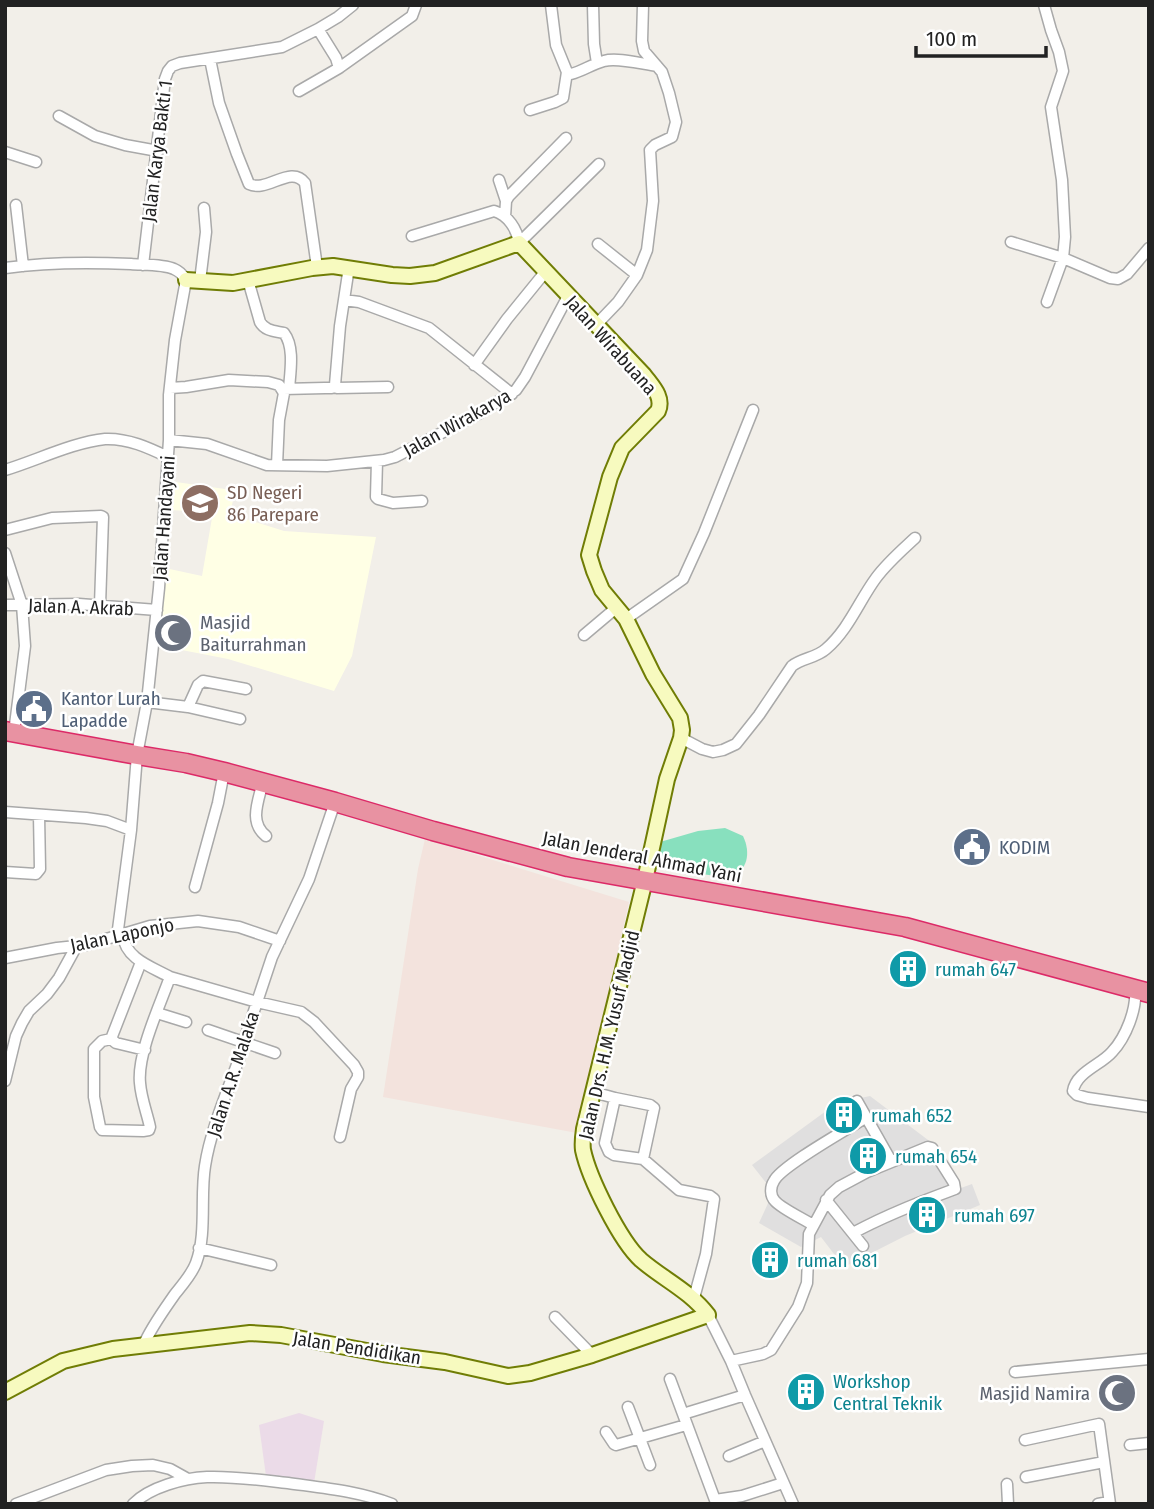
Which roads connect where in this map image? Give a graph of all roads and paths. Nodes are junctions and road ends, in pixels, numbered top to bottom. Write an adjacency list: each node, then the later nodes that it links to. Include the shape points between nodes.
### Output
1 (416, 5): 11 (street, via 412,16)
2 (551, 5): 12 (street, via 556,45)
3 (593, 5): 9 (street)
4 (643, 5): 10 (street, via 644,51)
5 (1044, 5): 31 (street, via 1063,71 1051,107 1062,180)
6 (354, 6): 7 (street, Jalan Karya Bakti 1)
7 (318, 29): 8 (street, Jalan Karya Bakti 1, via 282,47); 11 (street)
8 (210, 59): 17 (street, Jalan Karya Bakti 1, via 180,63 168,71); 34 (street, via 219,103 249,184 258,187 294,176 305,183)
9 (597, 63): 10 (street, via 608,59); 12 (street)
10 (657, 66): 38 (street, via 665,79 676,125 672,137 650,150 650,236)
11 (339, 68): 13 (street)
12 (567, 72): 14 (street, via 563,98)
13 (299, 91)
14 (530, 110)
15 (58, 116): 17 (street, via 95,136)
16 (566, 138): 22 (street)
17 (158, 151): 33 (street, Jalan Karya Bakti 1)
18 (5, 152): 19 (street)
19 (36, 162)
20 (599, 164): 28 (street)
21 (499, 180): 22 (street)
22 (506, 201): 25 (street)
23 (16, 205): 32 (street)
24 (204, 208): 39 (street, Jalan Handayani, via 206,232)
25 (505, 217): 26 (street, via 494,211); 28 (street, via 516,230)
26 (412, 236)
27 (1011, 242): 31 (street)
28 (519, 243): 35 (street, via 435,274 392,275); 37 (street, Jalan Wirabuana)
29 (598, 244): 38 (street)
30 (1149, 248): 31 (street, via 1128,274 1118,279)
31 (1063, 258): 43 (street)
32 (23, 265): 33 (street); 36 (street)
33 (143, 265): 39 (street, via 173,268)
34 (317, 267): 35 (street); 40 (street)
35 (349, 267): 42 (street)
36 (5, 268)
37 (546, 271): 41 (street, Jalan Wirabuana); 45 (street)
38 (637, 275): 44 (street)
39 (193, 280): 40 (street, via 229,284); 48 (street, Jalan Handayani, via 175,340)
40 (248, 280): 49 (street, via 262,326 284,333 288,339)
41 (568, 296): 44 (street, Jalan Wirabuana); 50 (street, Jalan Wirakarya)
42 (344, 300): 45 (street, via 429,328); 46 (street)
43 (1047, 302)
44 (596, 325): 64 (street, Jalan Wirabuana, via 644,375 661,405 622,448 590,550 595,575)
45 (474, 365): 50 (street)
46 (333, 387): 47 (street); 49 (street)
47 (388, 387)
48 (170, 388): 49 (street, via 229,380 274,383); 52 (street, Jalan Handayani)
49 (286, 390): 55 (street)
50 (512, 394): 54 (street, Jalan Wirakarya, via 406,452)
51 (753, 410): 66 (street, via 683,579)
52 (169, 440): 53 (street, Jalan Handayani); 55 (street, Jalan Wirakarya, via 207,444)
53 (168, 457): 56 (street, via 147,447 105,439); 65 (street, Jalan Handayani)
54 (377, 461): 55 (street, Jalan Wirakarya); 57 (street, via 378,499)
55 (276, 465)
56 (5, 470)
57 (422, 501)
58 (5, 530): 63 (street, via 52,518 103,517)
59 (915, 538): 73 (street, via 882,571 832,643 820,654 792,666 736,744 713,751)
60 (5, 553): 62 (street)
61 (5, 605): 62 (street, Jalan A. Akrab)
62 (22, 605): 63 (street, Jalan A. Akrab); 72 (street, via 26,646)
63 (100, 605): 65 (street, Jalan A. Akrab)
64 (616, 608): 66 (street, Jalan Wirabuana); 67 (street)
65 (157, 610): 69 (street, Jalan Handayani)
66 (626, 619): 73 (street, Jalan Wirabuana, via 680,718)
67 (584, 635)
68 (246, 689): 70 (street, via 203,681)
69 (147, 702): 70 (street); 74 (street, Jalan Handayani)
70 (188, 707): 71 (street)
71 (240, 719)
72 (10, 732): 74 (highway, Jalan Jenderal Ahmad Yani)
73 (681, 738): 83 (street)
74 (137, 755): 75 (highway, Jalan Jenderal Ahmad Yani); 80 (street, Jalan Handayani)
75 (225, 772): 76 (highway, Jalan Jenderal Ahmad Yani); 84 (street)
76 (263, 781): 77 (highway, Jalan Jenderal Ahmad Yani); 81 (street, via 255,814)
77 (335, 802): 83 (highway, Jalan Jenderal Ahmad Yani, via 568,867); 86 (street, Jalan A.R. Malaka, via 309,878)
78 (5, 812): 79 (street)
79 (39, 815): 80 (street, via 107,821); 82 (street, via 40,869 36,874)
80 (131, 830): 85 (street, Jalan Handayani)
81 (266, 836)
82 (5, 872)
83 (645, 880): 91 (highway, Jalan Jenderal Ahmad Yani, via 889,923); 101 (street, Jalan Drs. H.M. Yusuf Madjid)
84 (195, 887)
85 (120, 936): 86 (street, Jalan Laponjo, via 150,926 198,921 239,927); 87 (street, Jalan Laponjo); 89 (street, via 126,949)
86 (280, 941): 92 (street, Jalan A.R. Malaka)
87 (76, 947): 88 (street, Jalan Laponjo); 100 (street, via 47,995 22,1023)
88 (5, 958)
89 (141, 962): 90 (street); 96 (street)
90 (170, 977): 92 (street); 93 (street)
91 (1142, 991): 104 (street, via 1112,1053 1089,1069 1073,1091 1088,1098)
92 (257, 1002): 97 (street, Jalan A.R. Malaka); 106 (street, via 301,1012 354,1065 358,1077)
93 (158, 1013): 94 (street); 98 (street)
94 (186, 1022)
95 (208, 1030): 97 (street)
96 (111, 1039): 98 (street); 98 (street, via 93,1049 94,1097 102,1130 149,1130 140,1083)
97 (245, 1042): 99 (street); 113 (street, Jalan A.R. Malaka, via 205,1166)
98 (145, 1050)
99 (275, 1053)
100 (5, 1081)
101 (593, 1092): 102 (street); 115 (street, Jalan Drs. H.M. Yusuf Madjid, via 582,1140 594,1182 619,1232 640,1258)
102 (615, 1098): 107 (street, via 606,1147 611,1154); 107 (street, via 653,1108)
103 (857, 1101): 105 (street)
104 (1149, 1107)
105 (865, 1118): 108 (street); 110 (street, via 774,1180 774,1200)
106 (340, 1137)
107 (643, 1159): 115 (street, via 680,1190 714,1199)
108 (891, 1161): 109 (street, via 839,1187); 111 (street, via 931,1147 956,1188)
109 (826, 1200): 110 (street); 111 (street)
110 (813, 1225): 121 (street, via 805,1290 773,1349)
111 (853, 1233): 112 (street)
112 (863, 1246)
113 (199, 1248): 114 (street); 118 (street, Jalan A.R. Malaka, via 193,1270)
114 (271, 1265)
115 (694, 1298): 116 (street, Jalan Drs. H.M. Yusuf Madjid)
116 (708, 1315): 119 (street, Jalan Pendidikan); 121 (street, Jalan Drs. H.M. Yusuf Madjid)
117 (555, 1317): 119 (street)
118 (144, 1344): 119 (street, Jalan Pendidikan, via 250,1333 281,1335 508,1376); 124 (street, Jalan Pendidikan, via 63,1361)
119 (593, 1355)
120 (1149, 1359): 122 (street)
121 (731, 1361): 125 (street, Jalan Drs. H.M. Yusuf Madjid)
122 (1015, 1372)
123 (670, 1379): 127 (street)
124 (5, 1392)
125 (745, 1395): 127 (street); 131 (street, Jalan Drs. H.M. Yusuf Madjid)
126 (628, 1407): 129 (street)
127 (684, 1419): 129 (street); 139 (street, via 715,1500)
128 (606, 1432): 129 (street, via 616,1445)
129 (640, 1439): 136 (street)
130 (1025, 1440): 135 (street, via 1098,1424)
131 (765, 1441): 134 (street); 139 (street, Jalan Drs. H.M. Yusuf Madjid)
132 (1149, 1443): 133 (street)
133 (1130, 1445)
134 (729, 1456)
135 (1104, 1462): 137 (street); 143 (street)
136 (650, 1465)
137 (1026, 1477)
138 (188, 1479): 141 (street); 142 (street, via 236,1478 348,1491); 144 (street, via 153,1465 106,1469)
139 (783, 1483): 148 (street, Jalan Drs. H.M. Yusuf Madjid)
140 (1007, 1484): 149 (street)
141 (150, 1491): 145 (street); 146 (street)
142 (369, 1500): 147 (street)
143 (1109, 1503): 150 (street)
144 (16, 1504)
145 (133, 1504)
146 (152, 1504)
147 (393, 1504)
148 (793, 1504)
149 (1008, 1504)
150 (1098, 1504)

